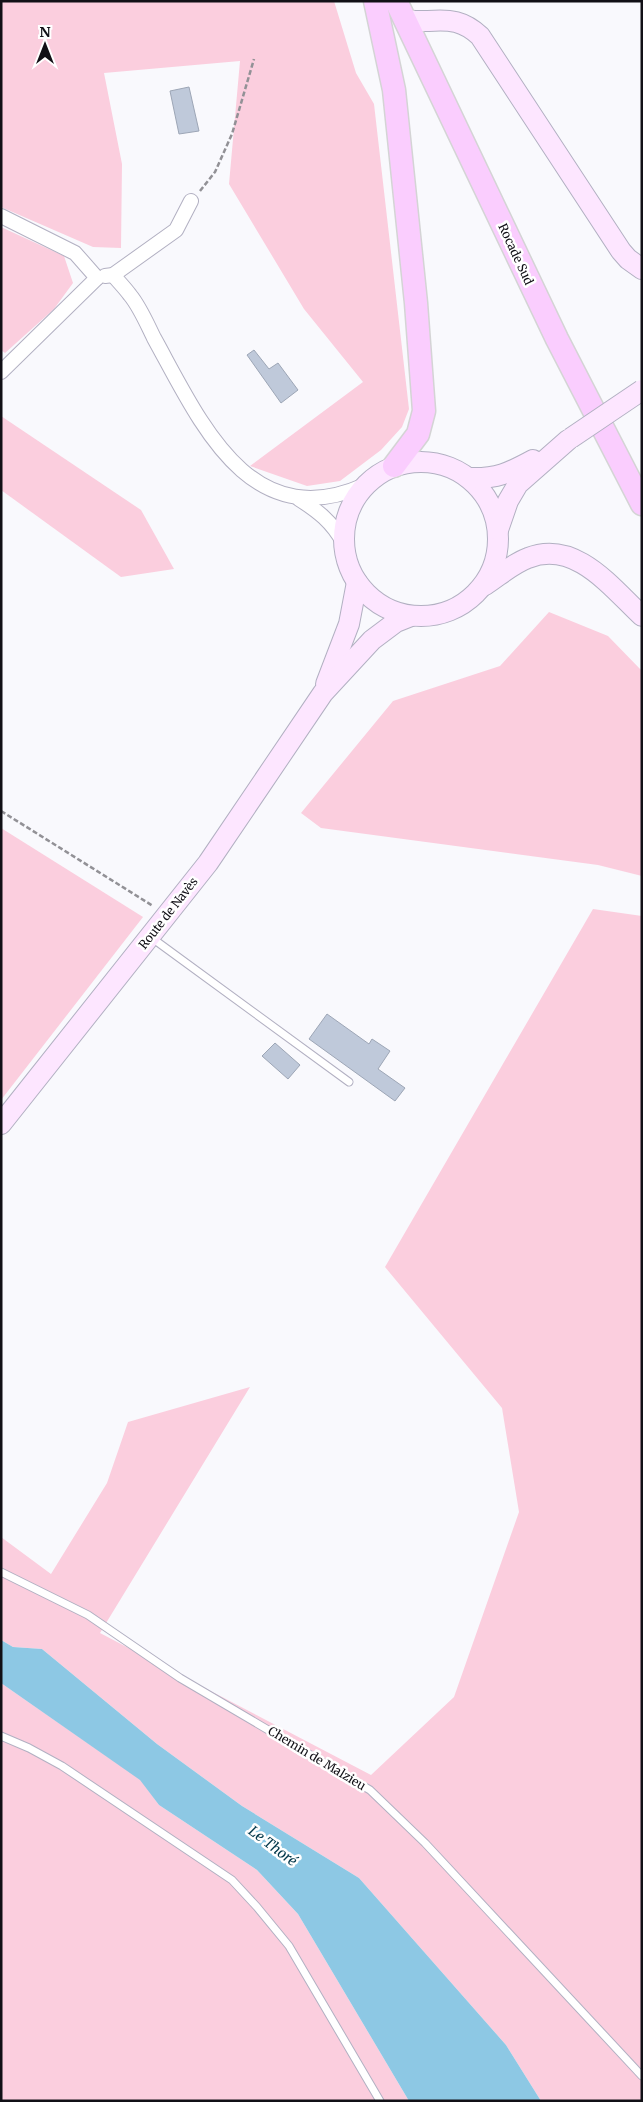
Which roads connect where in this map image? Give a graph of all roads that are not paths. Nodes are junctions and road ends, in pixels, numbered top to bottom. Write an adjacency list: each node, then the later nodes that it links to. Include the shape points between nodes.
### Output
1 (374, 1): 11 (main road, via 394,90 424,411 418,434)
2 (400, 10): 5 (main road, via 416,22 453,20 463,23 480,36 621,251); 15 (main road, Rocade Sud, via 557,339)
3 (191, 201): 6 (street, via 176,230)
4 (1, 216): 7 (street, via 75,253)
5 (642, 269)
6 (113, 275): 7 (street); 14 (street, via 131,296 215,442 235,466 253,479 272,490)
7 (97, 278): 8 (street)
8 (1, 372)
9 (642, 390): 10 (main road, Route de Navès, bridge)
10 (569, 439): 12 (main road, Route de Navès, via 508,474 484,479); 16 (main road, Route de Navès, via 518,484)
11 (394, 466): 12 (main road, Route de Navès, via 433,462); 13 (main road, Route de Navès)
12 (469, 478): 16 (main road, Route de Navès, via 483,493 493,511)
13 (365, 485): 14 (street, via 331,498); 17 (main road, Route de Navès, via 352,502)
14 (298, 498): 17 (street, via 335,527)
15 (642, 504)
16 (498, 530): 19 (main road, Route de Navès, via 491,572)
17 (343, 542): 18 (main road, Route de Navès, via 347,563)
18 (357, 582): 20 (main road, Route de Navès, via 371,598 390,610); 22 (main road, Route de Navès, via 349,624)
19 (480, 590): 20 (main road, Route de Navès, via 449,611); 21 (main road, via 527,558 552,553 586,564)
20 (412, 616): 22 (main road, Route de Navès, via 396,622 372,640)
21 (642, 616)
22 (323, 692): 23 (main road, Route de Navès, via 208,863)
23 (150, 936): 24 (lane); 25 (main road, Route de Navès)
24 (349, 1082)
25 (1, 1124)
26 (1, 1572): 28 (lane, Chemin de Malzieu, via 88,1615 180,1678 370,1790 425,1843)
27 (1, 1736): 29 (lane, via 62,1766 232,1880 289,1946)
28 (642, 2076)
29 (380, 2101)

